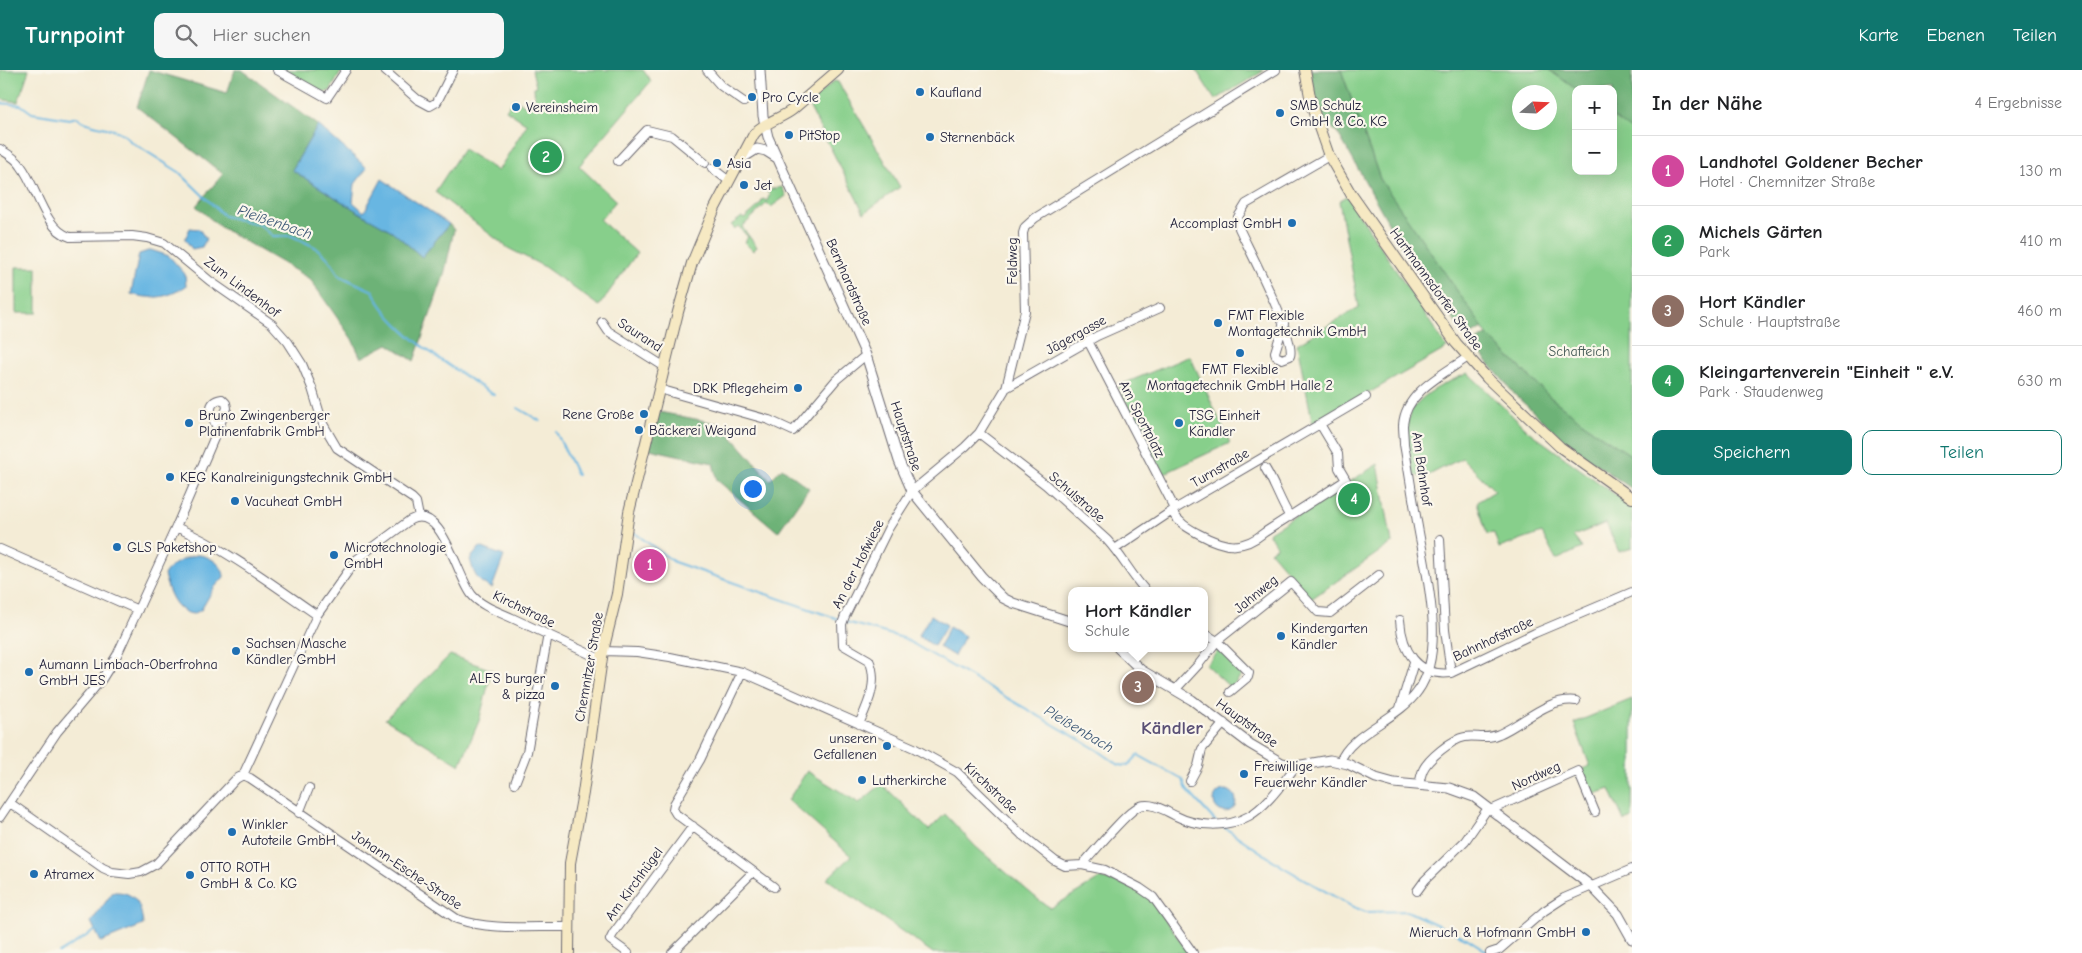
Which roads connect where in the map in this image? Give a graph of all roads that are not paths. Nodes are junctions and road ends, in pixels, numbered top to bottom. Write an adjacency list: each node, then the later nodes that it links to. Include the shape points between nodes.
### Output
1 (277, 70): 2 (street, via 327,98)
2 (346, 70)
3 (384, 70): 4 (street, via 430,106 437,102)
4 (453, 70)
5 (706, 70): 10 (street, via 720,86)
6 (760, 70): 11 (street)
7 (838, 70): 11 (main road, via 792,110)
8 (1276, 70): 27 (street, Feldweg, via 1025,227 1025,311)
9 (1305, 70): 13 (main road, Hartmannsdorfer Straße, via 1312,107)
10 (744, 102)
11 (764, 124): 14 (main road, Chemnitzer Straße, via 754,134); 15 (street, Bernhardstraße)
12 (0, 148): 37 (street, Zum Lindenhof, via 21,165 51,223 64,235 132,236 164,244 272,324 302,364 323,424 336,448 412,498)
13 (1329, 156): 22 (street, via 1246,204 1238,217 1238,228); 25 (main road, Hartmannsdorfer Straße, via 1351,194)
14 (741, 158): 15 (street, via 757,149); 19 (main road, Chemnitzer Straße)
15 (777, 158): 24 (street, Bernhardstraße)
16 (618, 161): 17 (street, via 647,130 653,130 672,136)
17 (705, 163)
18 (712, 168): 19 (street)
19 (729, 182): 26 (main road, Chemnitzer Straße, via 692,263)
20 (1160, 308): 23 (street, Jägergasse)
21 (602, 322): 26 (street, Saurand, via 608,331)
22 (1284, 323)
23 (1088, 340): 27 (street, Jägergasse); 36 (street, Am Sportplatz)
24 (866, 355): 28 (street, via 836,380 793,431 768,420); 34 (street, Hauptstraße, via 899,462)
25 (1468, 357): 35 (main road, Hartmannsdorfer Straße, via 1560,447); 48 (street, Am Bahnhof, via 1420,391 1407,409 1403,424)
26 (665, 366): 28 (main road, Chemnitzer Straße)
27 (1006, 388): 32 (street, Feldweg)
28 (659, 389): 56 (main road, Chemnitzer Straße, via 629,512 617,594)
29 (1366, 397): 30 (street, Turnstraße)
30 (1320, 424): 36 (street, Turnstraße); 38 (street, via 1338,454 1339,468 1346,480)
31 (218, 430): 39 (street)
32 (979, 433): 34 (street, Feldweg); 41 (street, Schulstraße, via 1046,485)
33 (1265, 468): 38 (street)
34 (912, 491): 51 (street, Hauptstraße, via 1003,598); 65 (street, An der Hofwiese, via 888,529 844,620 843,645 869,660 873,672 873,690)
35 (1632, 498)
36 (1174, 511): 38 (street, Am Sportplatz, via 1183,525 1220,545 1240,546 1253,541); 41 (street, Turnstraße)
37 (419, 517): 49 (street, via 410,520 356,560); 52 (street, Kirchstraße, via 428,518 436,525 474,597)
38 (1290, 517)
39 (176, 527): 47 (street, via 142,592); 49 (street, via 251,568 263,581)
40 (1440, 539): 46 (street)
41 (1116, 548): 44 (street, Schulstraße)
42 (0, 549): 47 (street)
43 (1379, 575): 54 (street, Jahnweg, via 1330,613 1324,614 1318,612 1291,582)
44 (1143, 587)
45 (1632, 592): 60 (street, Bahnhofstraße, via 1535,632)
46 (1443, 609): 48 (street); 60 (street)
47 (138, 610): 74 (street, via 108,671 58,732)
48 (1431, 613): 58 (street, Am Bahnhof)
49 (317, 615): 69 (street, via 283,679)
50 (1400, 620): 57 (street, via 1400,629)
51 (1068, 621)
52 (548, 634): 56 (street, Kirchstraße, via 596,657); 71 (street, via 527,752)
53 (1208, 635): 54 (street)
54 (1217, 641): 61 (street); 62 (street, via 1249,673)
55 (1122, 652): 61 (street, Hauptstraße, via 1142,670)
56 (603, 654): 59 (street, Kirchstraße, via 637,652); 86 (main road, Chemnitzer Straße, via 570,863)
57 (1414, 662): 58 (street); 64 (street)
58 (1428, 670): 60 (street, Bahnhofstraße); 64 (street, via 1418,692)
59 (742, 672): 65 (street, Kirchstraße); 79 (street, via 700,760 674,804 676,814)
60 (1451, 673)
61 (1175, 690): 66 (street, Hauptstraße)
62 (1230, 692)
63 (1576, 701): 72 (street, via 1568,700 1546,708 1490,738 1459,739 1430,760)
64 (1400, 710): 67 (street, via 1346,749)
65 (859, 724): 80 (street, Kirchstraße, via 914,748 956,772 1038,849 1066,866)
66 (1224, 724): 68 (street, Hauptstraße, via 1265,754); 70 (street, via 1202,749)
67 (1340, 762): 68 (street, via 1324,760); 72 (street, via 1376,778)
68 (1296, 766): 80 (street, via 1249,816 1211,825 1188,822 1158,807 1143,805 1135,808)
69 (242, 776): 74 (street, via 156,864 129,874 112,872 96,864); 77 (street, Johann-Esche-Straße, via 250,778)
70 (1190, 781)
71 (515, 783)
72 (1418, 785): 75 (street, via 1449,788 1474,797)
73 (309, 788): 77 (street)
74 (10, 803): 78 (street)
75 (1490, 809): 76 (street, Nordweg, via 1578,771); 83 (street); 85 (street, via 1465,841)
76 (1595, 812)
77 (299, 813): 86 (street, Johann-Esche-Straße, via 457,919 493,926)
78 (0, 817)
79 (693, 826): 82 (street); 90 (street, Am Kirchhügel, via 613,934 610,940)
80 (1082, 865): 92 (street, Kirchstraße, via 1105,870 1153,897)
81 (1632, 869): 83 (street)
82 (754, 872): 84 (street); 91 (street)
83 (1591, 886): 87 (street, via 1618,914); 88 (street, via 1544,911 1513,939)
84 (774, 887)
85 (1417, 891)
86 (569, 927): 89 (main road, Chemnitzer Straße)
87 (1632, 939)
88 (1492, 952)
89 (569, 953)
90 (628, 953)
91 (672, 953)
92 (1193, 953)

